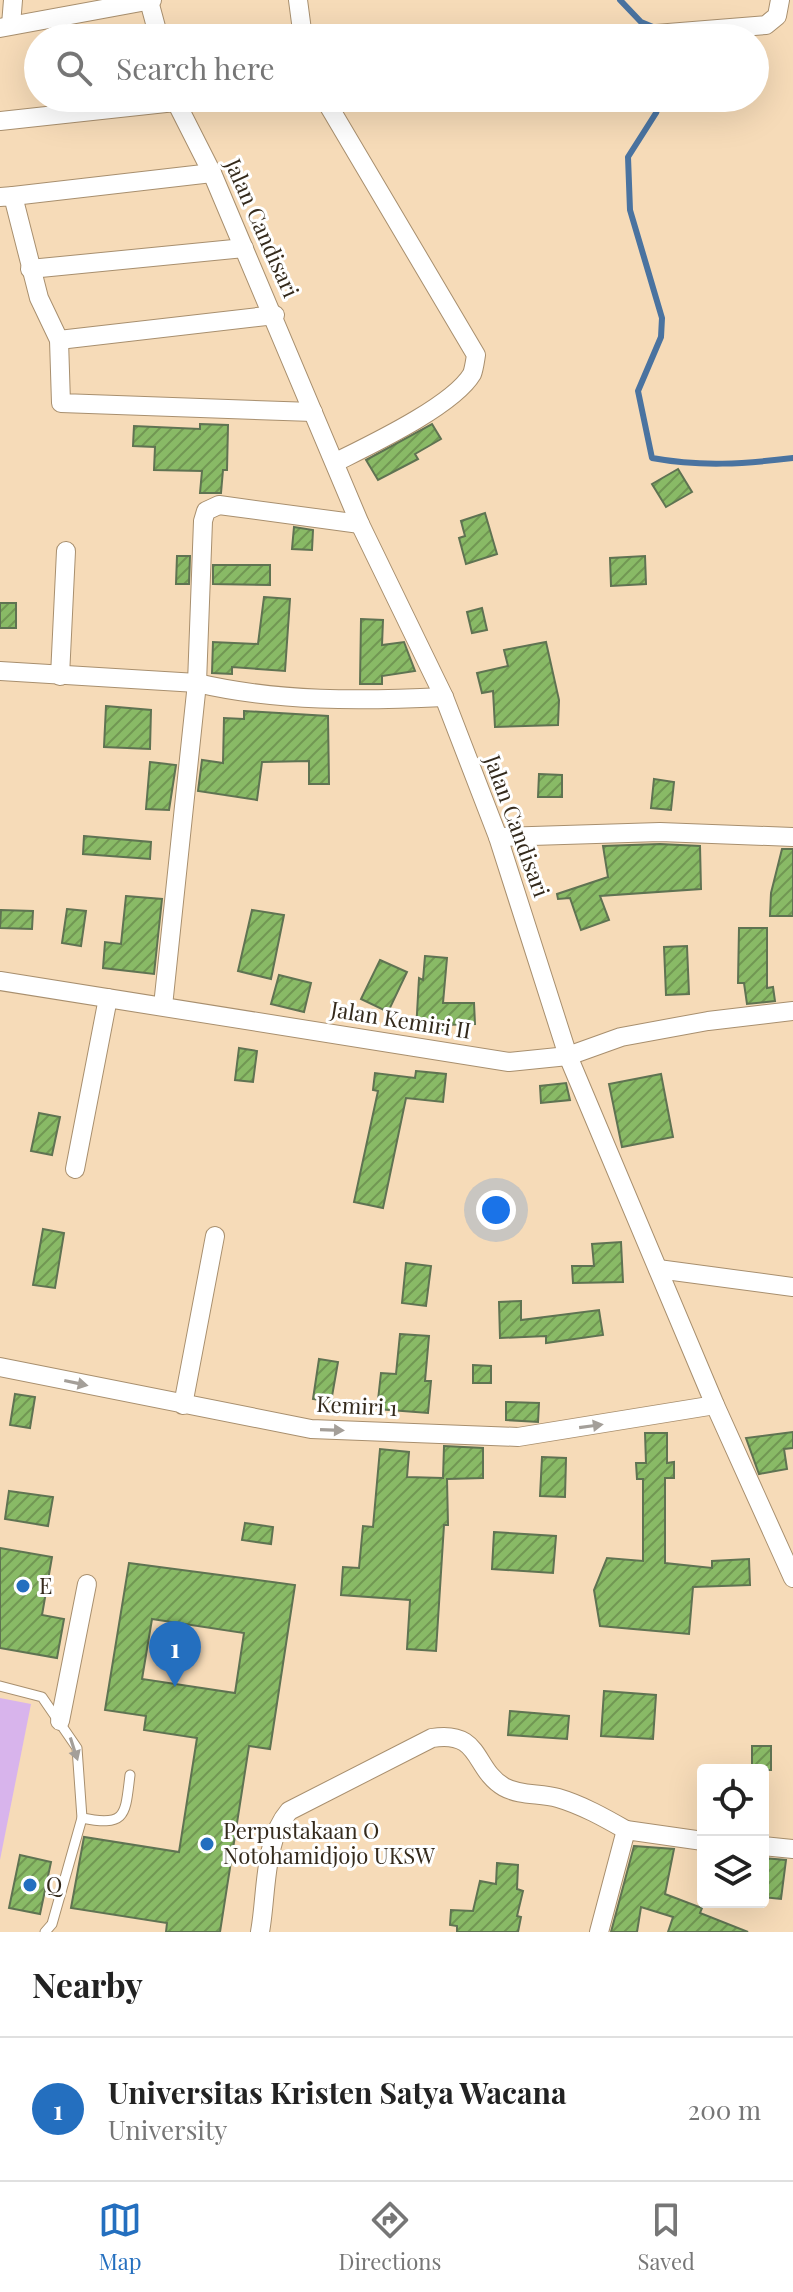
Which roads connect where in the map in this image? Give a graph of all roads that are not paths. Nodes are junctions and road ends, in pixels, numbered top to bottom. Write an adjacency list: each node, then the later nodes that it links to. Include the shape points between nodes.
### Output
1 (13, 0): 8 (street)
2 (298, 0): 6 (street)
3 (780, 0): 7 (street, via 777,16)
4 (150, 1): 5 (street); 8 (street)
5 (156, 24)
6 (301, 24)
7 (767, 24)
8 (6, 26)
9 (75, 112): 12 (street)
10 (181, 112): 13 (street, Jalan Candisari)
11 (332, 112): 20 (street, via 476,355 472,374 454,391 388,436)
12 (0, 121)
13 (212, 173): 14 (street); 15 (street, Jalan Candisari)
14 (6, 196): 16 (street)
15 (244, 248): 16 (street); 17 (street, Jalan Candisari)
16 (30, 269): 18 (street)
17 (275, 315): 18 (street); 19 (street, Jalan Candisari)
18 (59, 340): 19 (street, via 62,404)
19 (313, 412): 20 (street, Jalan Candisari)
20 (336, 462): 21 (street, Jalan Candisari)
21 (360, 524): 25 (street, via 219,505 206,511); 26 (street, Jalan Candisari)
22 (66, 551): 24 (street)
23 (0, 671): 24 (street)
24 (60, 676): 25 (street)
25 (197, 683): 26 (street, via 360,701); 31 (street)
26 (444, 697): 27 (street, Jalan Candisari)
27 (498, 837): 28 (street, via 660,832); 33 (street, Jalan Candisari)
28 (793, 837)
29 (0, 981): 30 (street, Jalan Kemiri II)
30 (108, 998): 31 (street, Jalan Kemiri II); 34 (street)
31 (163, 1006): 33 (street, Jalan Kemiri II, via 509,1062)
32 (793, 1011): 33 (street, Jalan Kemiri II, via 621,1037)
33 (568, 1056): 36 (street, Jalan Candisari)
34 (75, 1169)
35 (215, 1236): 39 (street)
36 (658, 1269): 37 (street); 40 (street, Jalan Candisari)
37 (793, 1287)
38 (0, 1367): 39 (street, Kemiri 1, one-way to 39)
39 (183, 1405): 40 (street, Kemiri 1, one-way to 40, via 311,1429 518,1437)
40 (715, 1405): 41 (street, Jalan Candisari)
41 (787, 1545): 42 (street, Jalan Candisari)
42 (793, 1578)
43 (87, 1584): 45 (street)
44 (0, 1686): 45 (lane, via 42,1697)
45 (60, 1721): 47 (lane, one-way to 47, via 77,1748)
46 (130, 1775): 47 (lane, via 126,1811 119,1818 108,1823)
47 (82, 1818): 52 (lane, via 52,1924)
48 (626, 1830): 49 (street); 53 (street, via 560,1799 518,1793 491,1776 475,1750 457,1738 432,1738 289,1811 279,1822); 54 (street)
49 (697, 1840)
50 (769, 1847): 51 (street)
51 (793, 1849)
52 (45, 1932)
53 (260, 1932)
54 (599, 1932)

